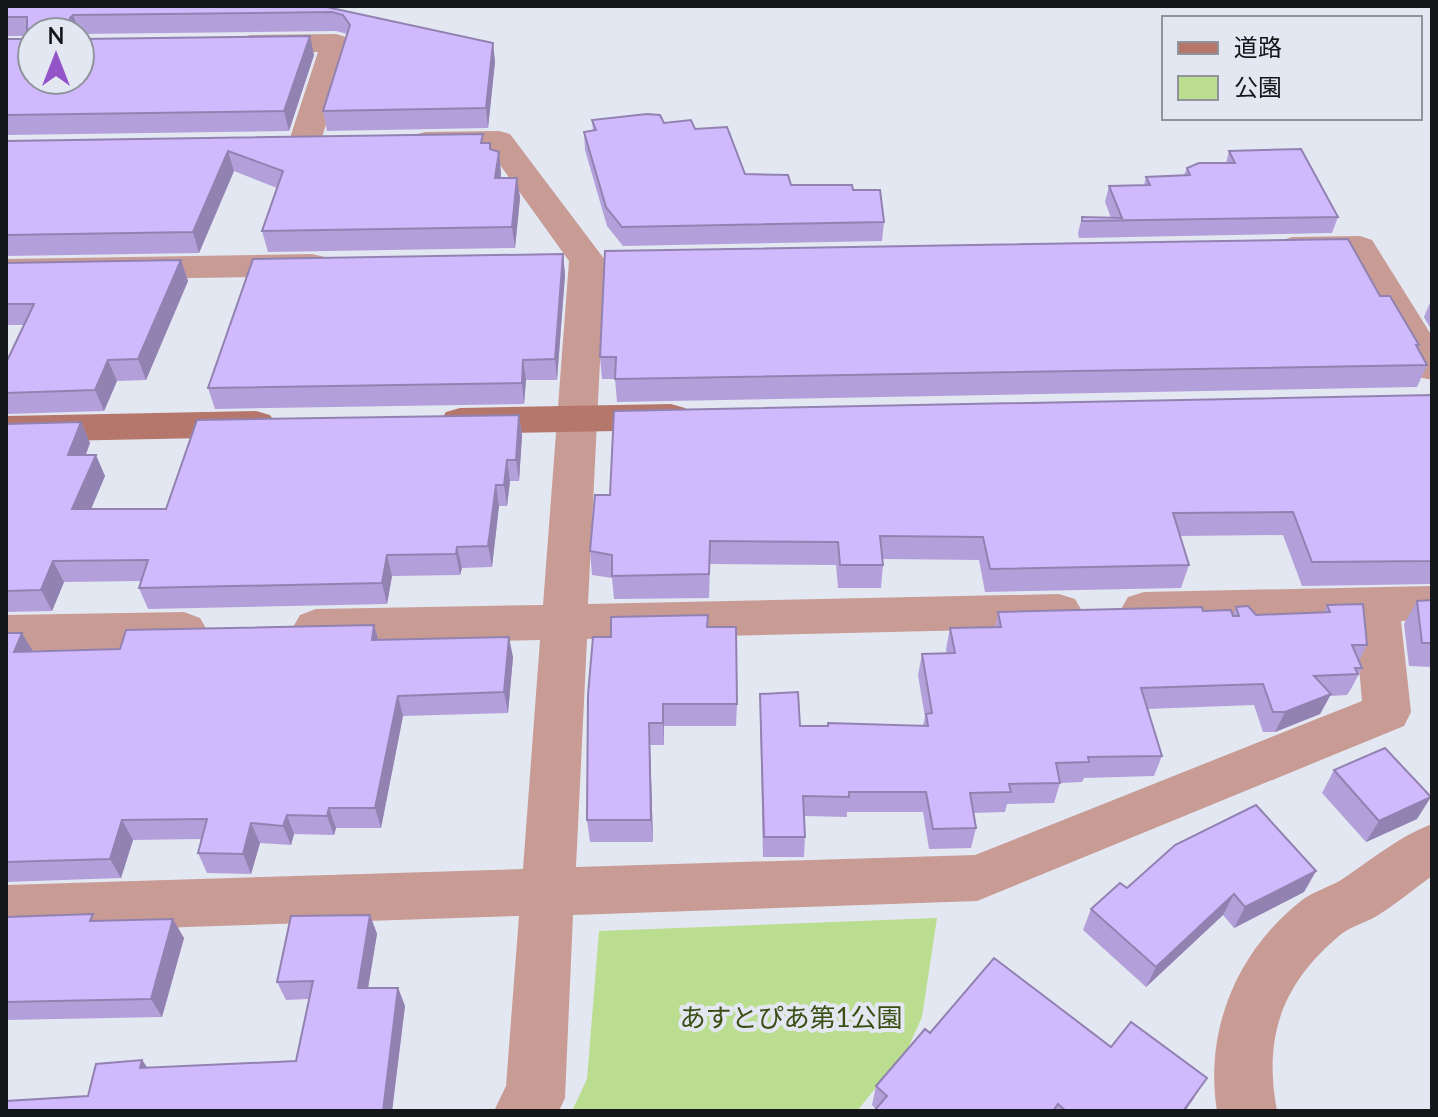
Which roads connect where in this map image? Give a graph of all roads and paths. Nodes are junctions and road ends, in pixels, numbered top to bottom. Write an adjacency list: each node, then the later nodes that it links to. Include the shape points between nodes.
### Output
1 (224, 45): 3 (street, via 336,43)
2 (394, 143): 5 (street, via 499,141)
3 (303, 144)
4 (1266, 249): 9 (street, via 1360,247)
5 (603, 260): 6 (street); 11 (street)
6 (540, 261)
7 (352, 264): 8 (street)
8 (6, 270)
9 (1427, 392)
10 (704, 416): 11 (street)
11 (577, 419): 12 (street); 17 (street)
12 (418, 421)
13 (291, 424): 14 (street)
14 (6, 429)
15 (1432, 603): 16 (street)
16 (1376, 605): 17 (street); 22 (street, via 1387,712 977,878)
17 (565, 622): 18 (street); 22 (street)
18 (277, 628)
19 (229, 629): 20 (street)
20 (6, 633)
21 (1432, 847): 25 (street, via 1356,900 1322,916 1280,957 1258,993 1245,1041)
22 (548, 891): 23 (street); 24 (street, via 535,1098)
23 (6, 909)
24 (524, 1111)
25 (1247, 1111)

